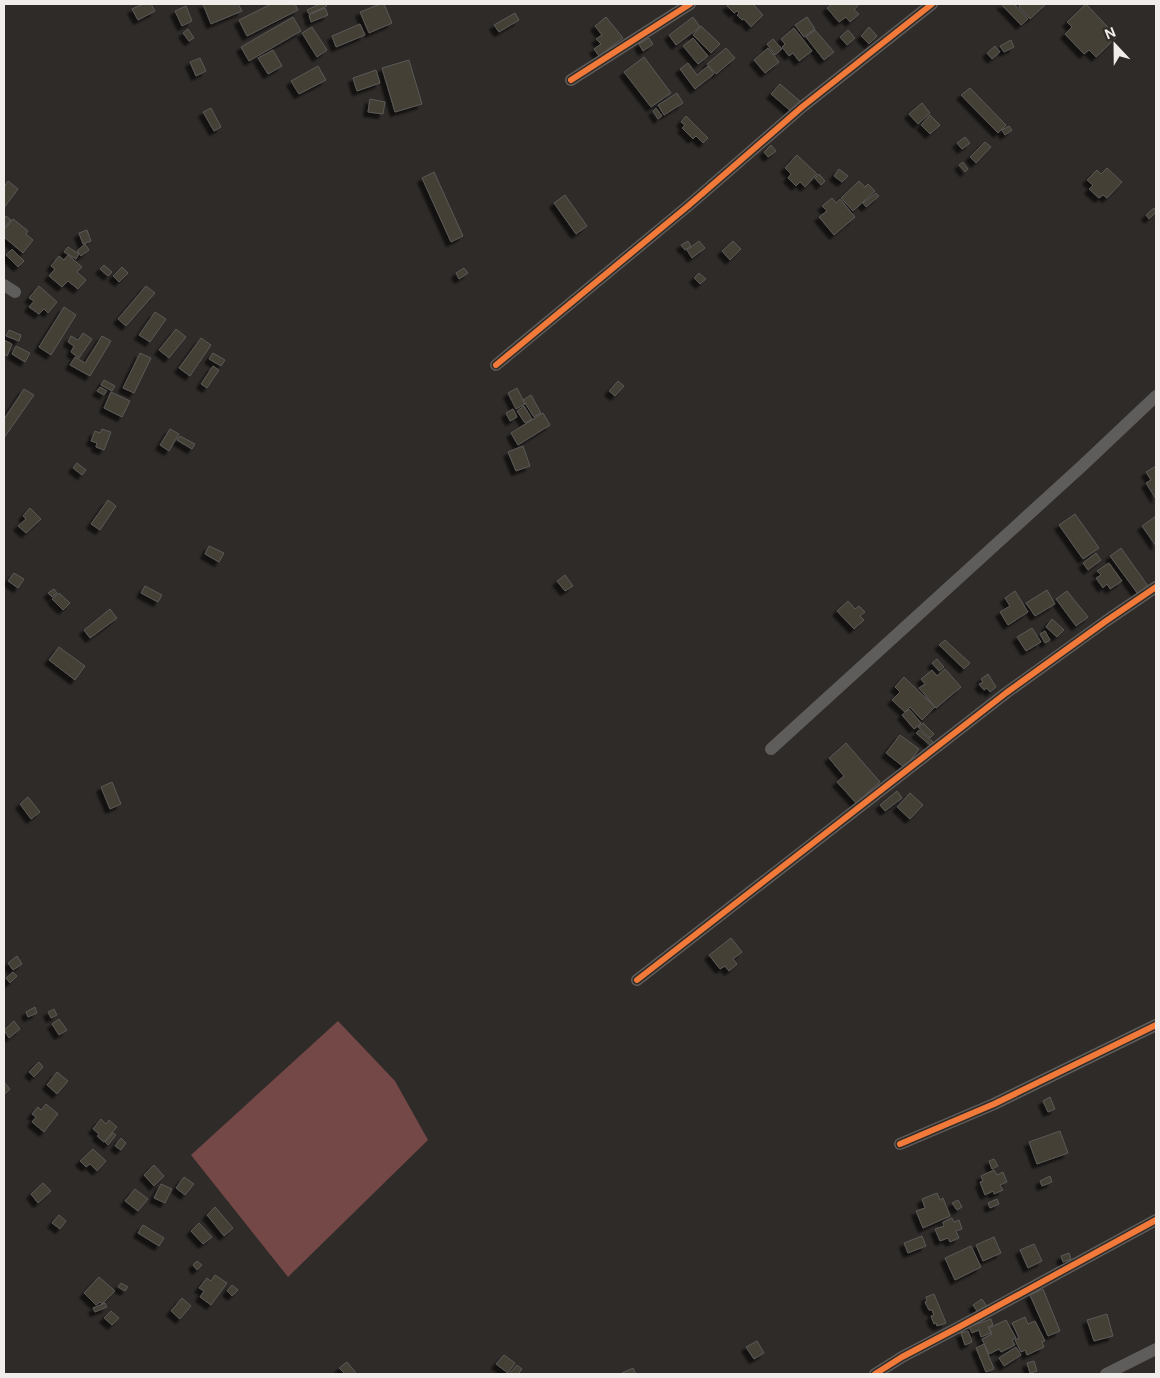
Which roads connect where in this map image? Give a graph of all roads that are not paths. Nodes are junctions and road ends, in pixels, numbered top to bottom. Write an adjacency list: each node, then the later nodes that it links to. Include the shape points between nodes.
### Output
1 (690, 4): 3 (street)
2 (932, 4): 6 (street, via 802,107)
3 (571, 80)
4 (4, 285): 5 (street)
5 (15, 292)
6 (496, 365)
7 (1156, 396): 9 (street)
8 (1156, 587): 10 (street, via 1006,693)
9 (771, 749)
10 (637, 980)
11 (1156, 1025): 12 (street, via 994,1104)
12 (900, 1144)
13 (1156, 1220): 15 (street)
14 (1156, 1349): 16 (street)
15 (875, 1374)
16 (1106, 1374)

